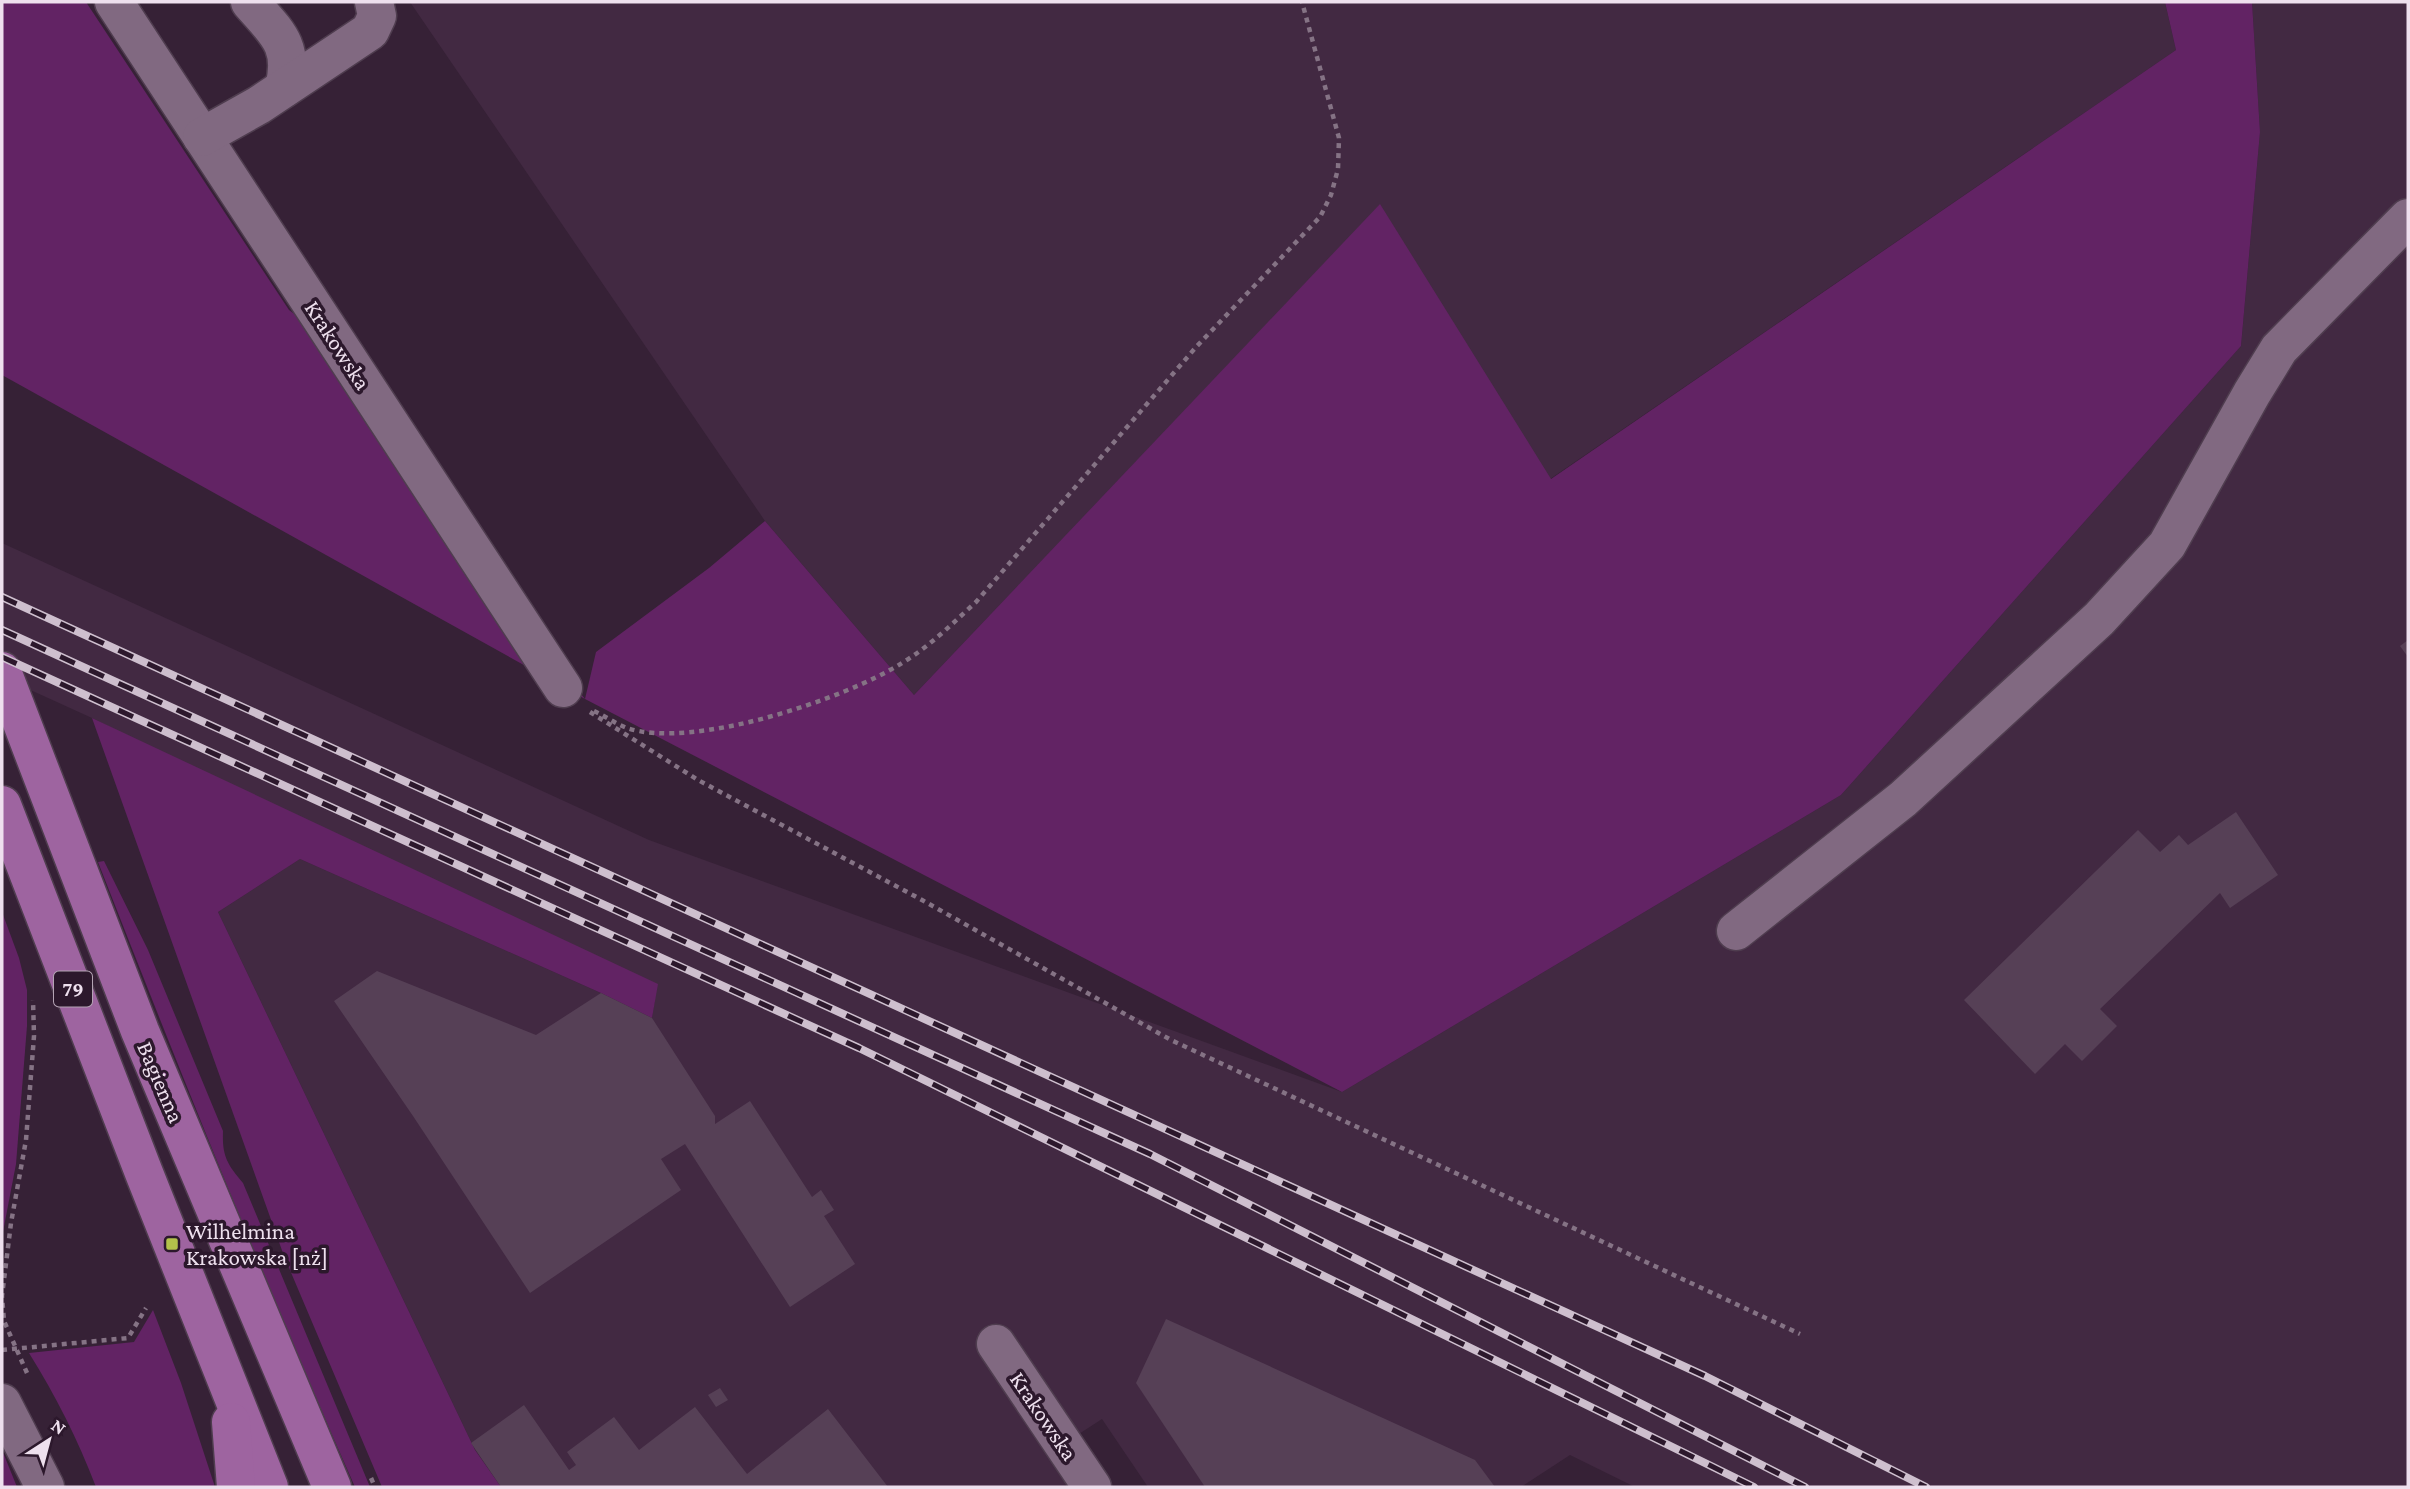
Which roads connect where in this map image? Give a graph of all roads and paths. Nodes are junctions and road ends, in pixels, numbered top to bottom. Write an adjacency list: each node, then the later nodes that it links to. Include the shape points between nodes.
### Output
1 (114, 2): 6 (street, Krakowska)
2 (250, 2): 5 (street, via 284,42 288,71)
3 (374, 2): 5 (street, via 377,16 370,31)
4 (1302, 2): 9 (path, via 1339,138 1338,169 1320,217 1198,346 976,602 946,630 901,664 858,686 756,722 712,729 663,733 628,728 584,706)
5 (284, 88): 6 (street)
6 (202, 137): 9 (street, Krakowska)
7 (2408, 218): 11 (street, via 2279,349 2167,545 2099,619 1903,799)
8 (2, 671): 23 (main road, Bagienna / 79, via 140,1031)
9 (563, 688): 14 (path, via 592,714 698,780 1171,1040)
10 (2, 805): 18 (main road, Bagienna / 79)
11 (1736, 931)
12 (34, 1035): 16 (path, via 25,1152 2,1296 4,1321)
13 (146, 1308): 16 (path, via 128,1338)
14 (1800, 1334)
15 (996, 1344): 24 (street, Krakowska)
16 (15, 1349): 17 (path)
17 (2, 1350)
18 (231, 1395): 21 (main road); 22 (main road, Bagienna / 79)
19 (2, 1403): 20 (street)
20 (45, 1487)
21 (236, 1487)
22 (270, 1487)
23 (332, 1487)
24 (1092, 1487)

